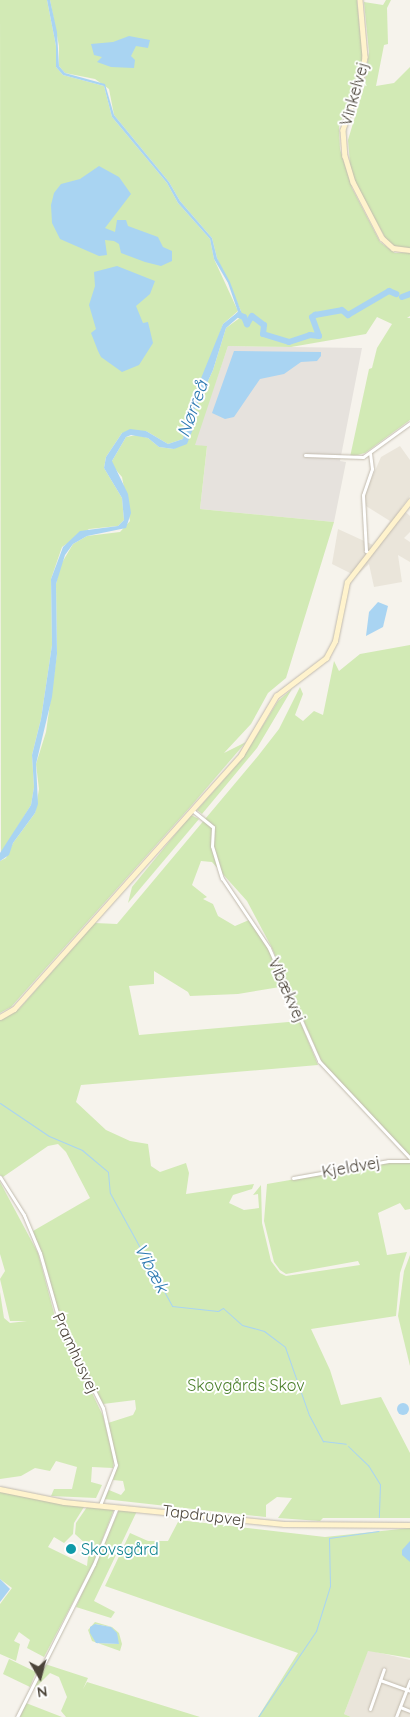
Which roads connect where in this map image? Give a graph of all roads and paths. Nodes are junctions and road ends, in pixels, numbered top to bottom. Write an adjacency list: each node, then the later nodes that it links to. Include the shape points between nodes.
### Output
1 (360, 0): 2 (street, Vinkelvej, via 365,57 343,130 345,156 353,182 382,238 393,248)
2 (410, 250)
3 (410, 423): 4 (street)
4 (370, 453): 5 (street, via 356,459); 7 (street, via 372,469 363,495 366,551)
5 (305, 455)
6 (410, 501): 7 (street)
7 (369, 553): 8 (street, via 345,588 335,641 326,658 276,696 241,755)
8 (192, 810): 9 (street, via 14,1009); 10 (street, Vibækvej, via 213,827 212,846 222,878 269,948 318,1061)
9 (0, 1017)
10 (410, 1159): 12 (street, Kjeldvej)
11 (0, 1177): 14 (street, Pramhusvej, via 24,1216 40,1253 60,1323 103,1408 116,1465)
12 (293, 1178)
13 (0, 1489): 14 (street, Tapdrupvej, via 48,1500)
14 (100, 1505): 15 (street, Tapdrupvej)
15 (117, 1506): 16 (street, Tapdrupvej, via 316,1527); 24 (street, via 94,1564)
16 (410, 1525)
17 (384, 1669): 18 (street)
18 (380, 1680): 20 (street); 22 (street)
19 (410, 1681): 20 (street)
20 (408, 1690): 21 (street)
21 (400, 1707): 23 (street); 25 (street)
22 (370, 1709)
23 (410, 1711)
24 (17, 1717)
25 (396, 1717)

